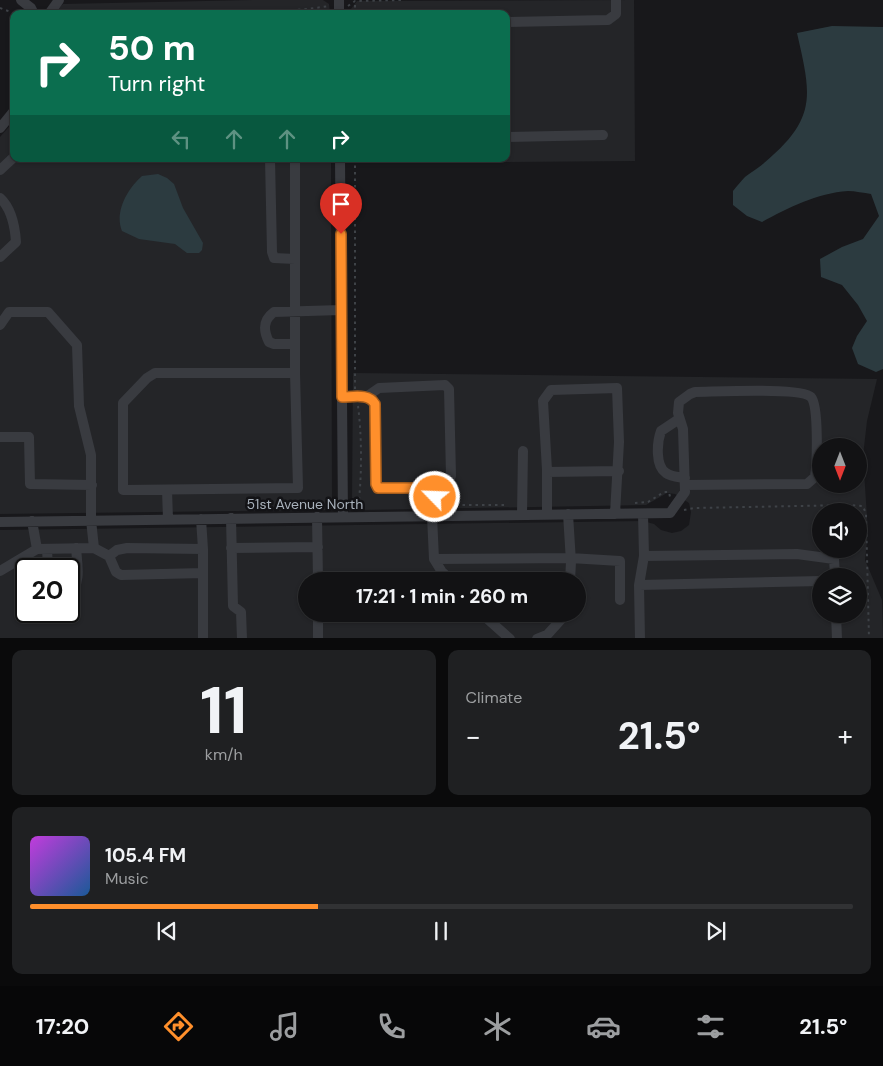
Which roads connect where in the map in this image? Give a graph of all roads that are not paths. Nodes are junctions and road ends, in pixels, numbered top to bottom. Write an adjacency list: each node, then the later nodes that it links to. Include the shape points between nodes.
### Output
1 (21, 0): 3 (street)
2 (616, 0): 4 (street, via 616,14 608,20)
3 (32, 10)
4 (510, 22)
5 (10, 116): 6 (street)
6 (0, 128)
7 (603, 135): 8 (street)
8 (510, 137)
9 (10, 161): 13 (street)
10 (270, 162): 16 (street, via 272,252 274,258)
11 (294, 162): 16 (street)
12 (340, 162): 17 (street)
13 (0, 170)
14 (0, 198): 15 (street, via 15,224 16,242)
15 (0, 257)
16 (295, 259): 18 (street)
17 (341, 310): 18 (street); 22 (street)
18 (295, 312): 20 (street); 20 (street, via 274,312 265,322 269,342)
19 (0, 325): 30 (street, via 9,312 48,312 77,345 79,406 91,455)
20 (295, 344): 21 (street)
21 (295, 372): 32 (street, via 298,488); 32 (street, via 155,373 147,378 123,403 123,490)
22 (342, 397): 23 (street); 40 (street)
23 (361, 397): 31 (street, via 373,400 375,404 378,488); 31 (street, via 379,388 445,385 449,389 451,476)
24 (679, 419): 29 (street, via 683,429); 29 (street, via 661,431 658,460 664,473); 29 (street, via 679,402 696,392 802,393 811,397 815,412 817,465 815,477 807,484)
25 (0, 437): 30 (street, via 29,437 30,484)
26 (523, 451): 36 (street)
27 (618, 471): 28 (street); 28 (street, via 617,388 551,390 543,402); 34 (street)
28 (547, 472): 37 (street)
29 (685, 482): 35 (street, 51st Avenue North, via 685,492 670,513)
30 (92, 485): 44 (street)
31 (432, 488): 38 (street, via 435,497)
32 (167, 490): 43 (street)
33 (568, 514): 34 (street, 51st Avenue North); 37 (street, 51st Avenue North); 58 (street)
34 (615, 514): 35 (street, 51st Avenue North)
35 (643, 514): 54 (street)
36 (522, 515): 37 (street, 51st Avenue North); 38 (street, 51st Avenue North)
37 (547, 515)
38 (432, 516): 40 (street, 51st Avenue North); 59 (street)
39 (317, 517): 40 (street, 51st Avenue North); 42 (street, 51st Avenue North); 50 (street)
40 (343, 517)
41 (201, 518): 42 (street, 51st Avenue North); 43 (street, 51st Avenue North); 52 (street)
42 (231, 518): 49 (street)
43 (168, 519): 44 (street, 51st Avenue North)
44 (91, 520): 45 (street, 51st Avenue North); 48 (street)
45 (32, 521): 46 (street, 51st Avenue North); 51 (street)
46 (0, 522)
47 (76, 548): 48 (street); 51 (street); 57 (street)
48 (94, 548): 53 (street)
49 (231, 548): 50 (street); 75 (street, via 233,606 241,612)
50 (318, 548): 64 (street)
51 (42, 549): 55 (street); 56 (street)
52 (203, 549): 53 (street, via 127,548); 63 (street)
53 (109, 556): 63 (street, via 116,572 121,575)
54 (644, 556): 61 (street, via 797,554 834,559); 68 (street)
55 (22, 558)
56 (45, 558)
57 (76, 558)
58 (570, 558): 59 (street); 66 (street); 69 (street, via 620,561)
59 (434, 559): 65 (street)
60 (15, 562): 62 (street)
61 (835, 568)
62 (0, 570)
63 (203, 572): 74 (street)
64 (318, 572)
65 (442, 572)
66 (570, 572)
67 (812, 581): 68 (street)
68 (639, 585): 79 (street)
69 (620, 600)
70 (318, 622): 76 (street)
71 (491, 622): 77 (street)
72 (559, 622): 78 (street, via 547,635)
73 (836, 623): 80 (street)
74 (203, 638)
75 (242, 638)
76 (318, 638)
77 (510, 638)
78 (537, 638)
79 (640, 638)
80 (836, 638)

